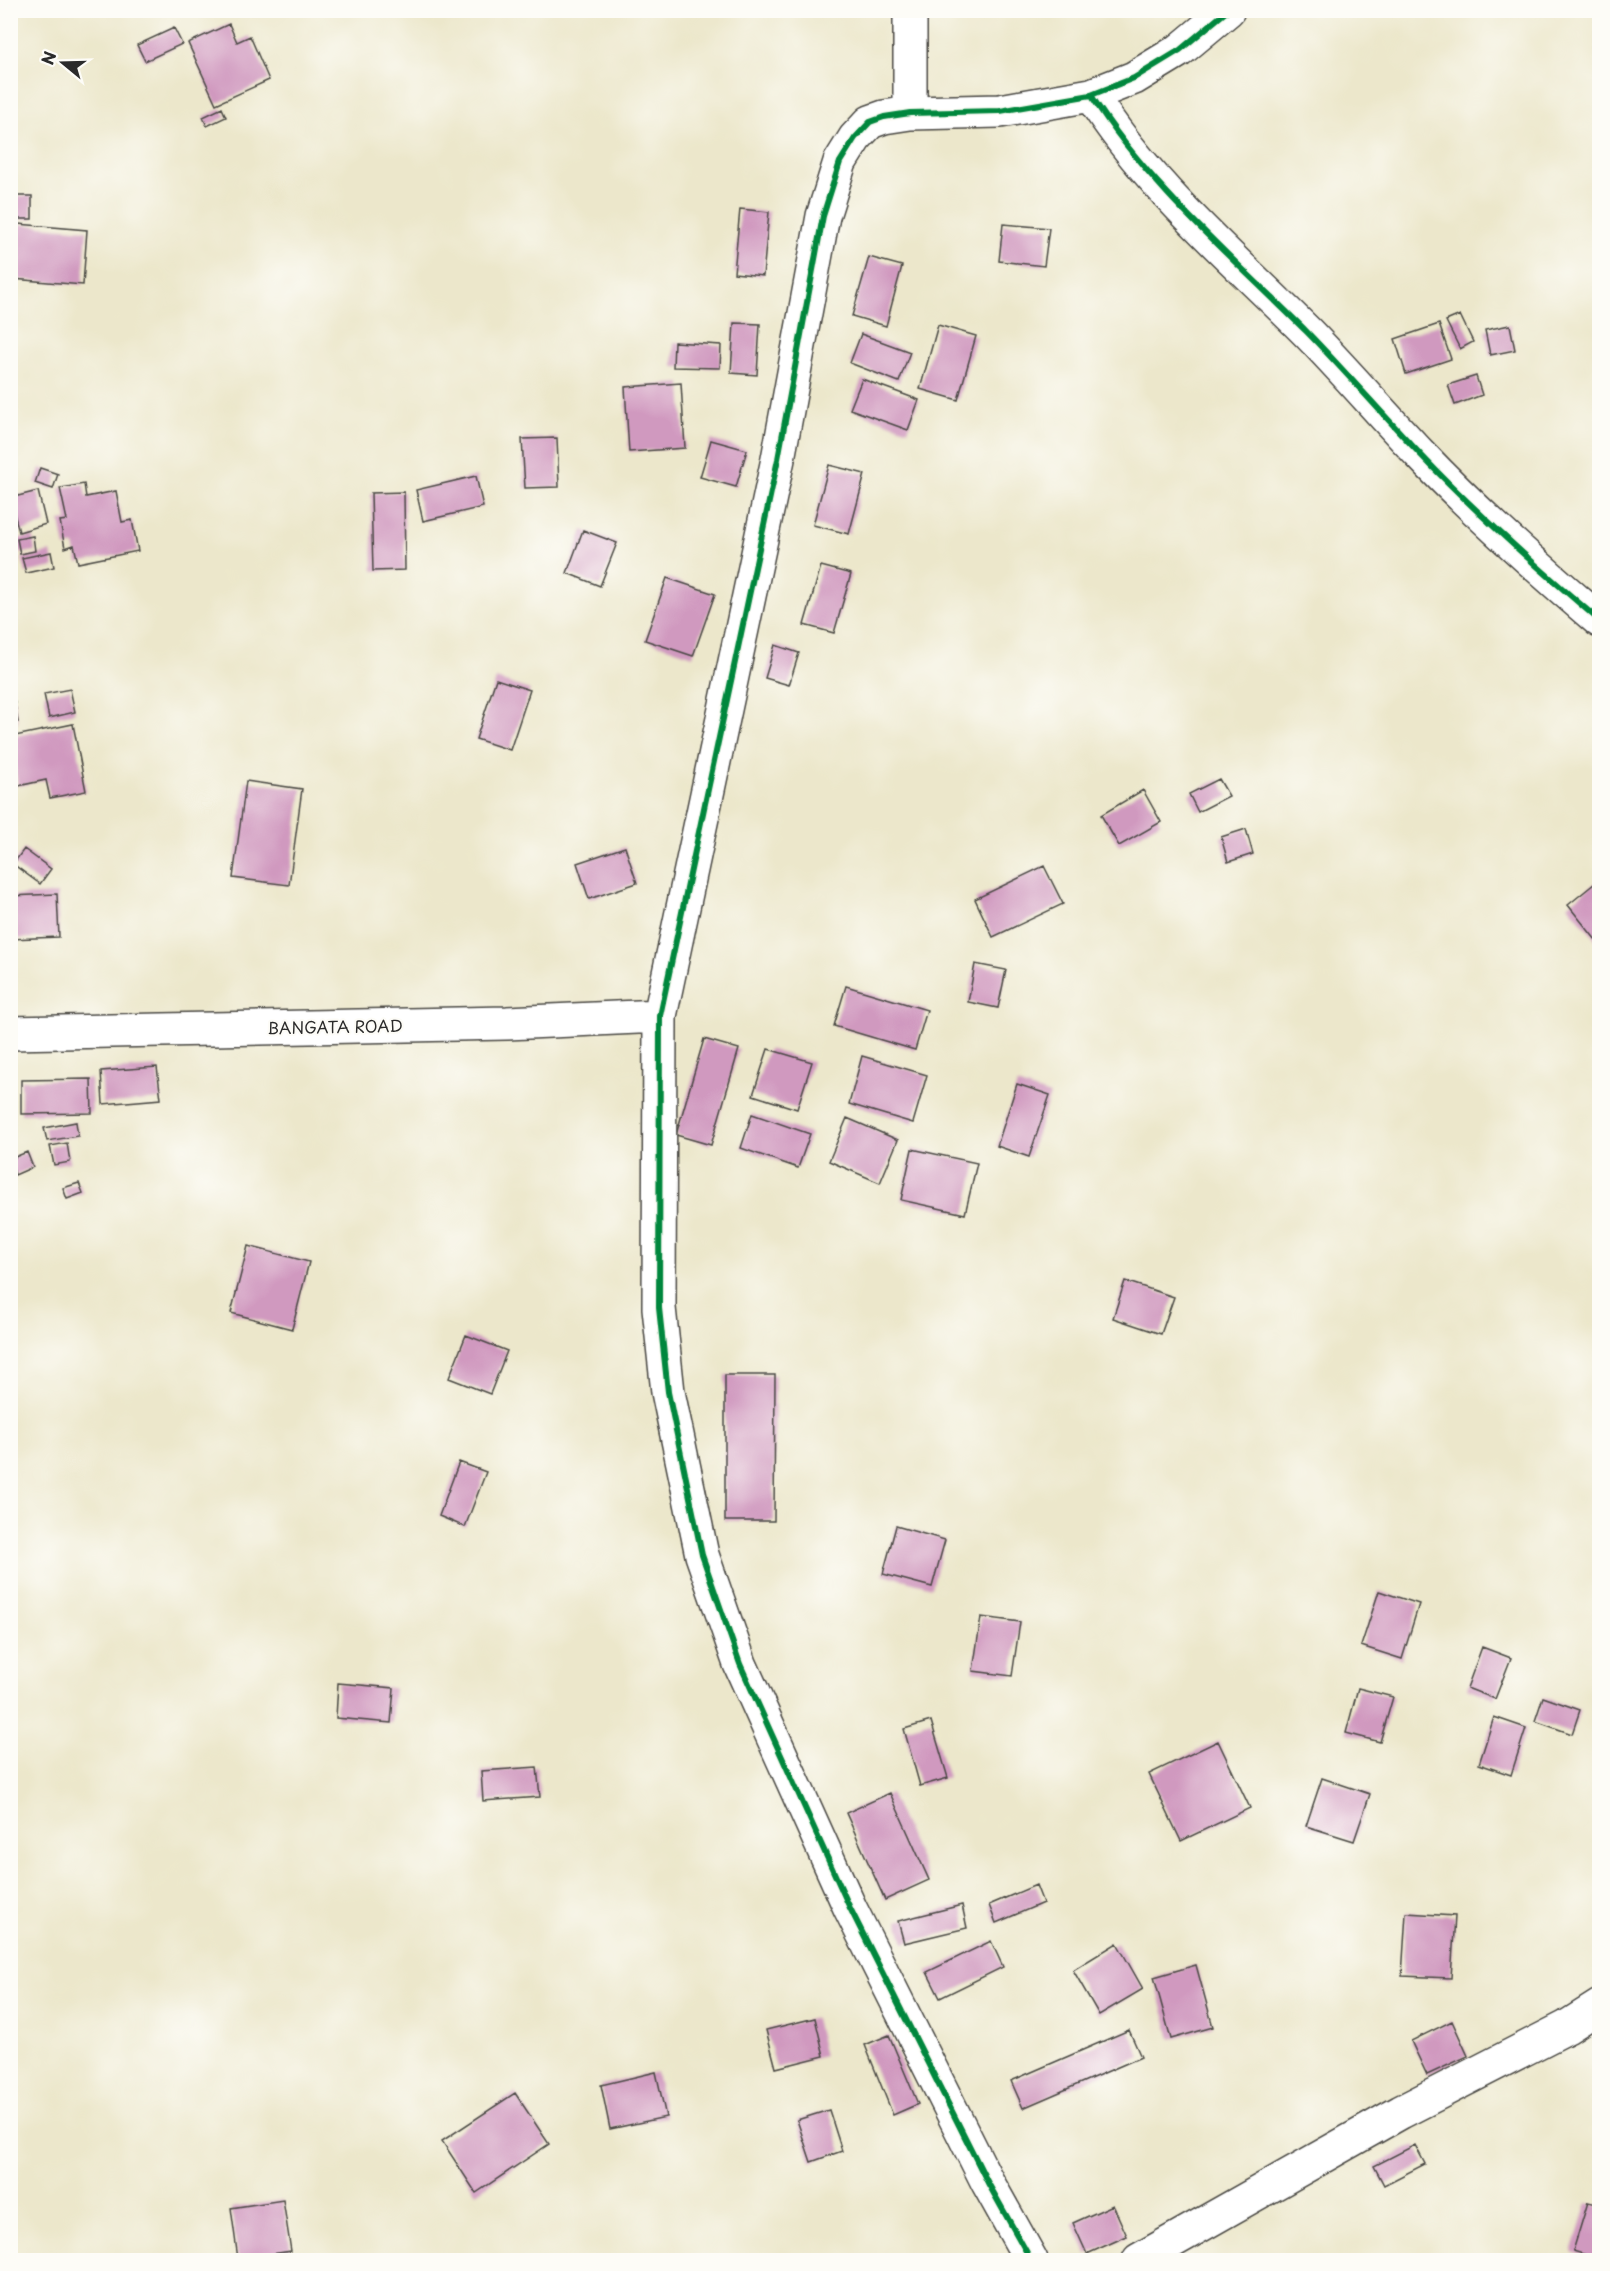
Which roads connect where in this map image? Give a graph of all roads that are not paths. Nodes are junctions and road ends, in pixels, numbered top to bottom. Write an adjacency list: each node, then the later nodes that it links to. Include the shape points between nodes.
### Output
1 (910, 10): 4 (street)
2 (1228, 10): 3 (street, via 1171,56 1134,78)
3 (1091, 95): 4 (street, via 1000,111); 5 (street, via 1116,135 1165,192 1335,360 1446,480 1525,557)
4 (910, 113): 6 (street, via 870,122 855,138 840,162 824,216 778,459)
5 (1599, 621)
6 (660, 1016): 7 (street, BANGATA ROAD); 9 (street, via 659,1308 668,1392 702,1555 740,1664 850,1908 988,2183)
7 (10, 1034)
8 (1599, 2006): 10 (street)
9 (1031, 2260)
10 (1139, 2260)

